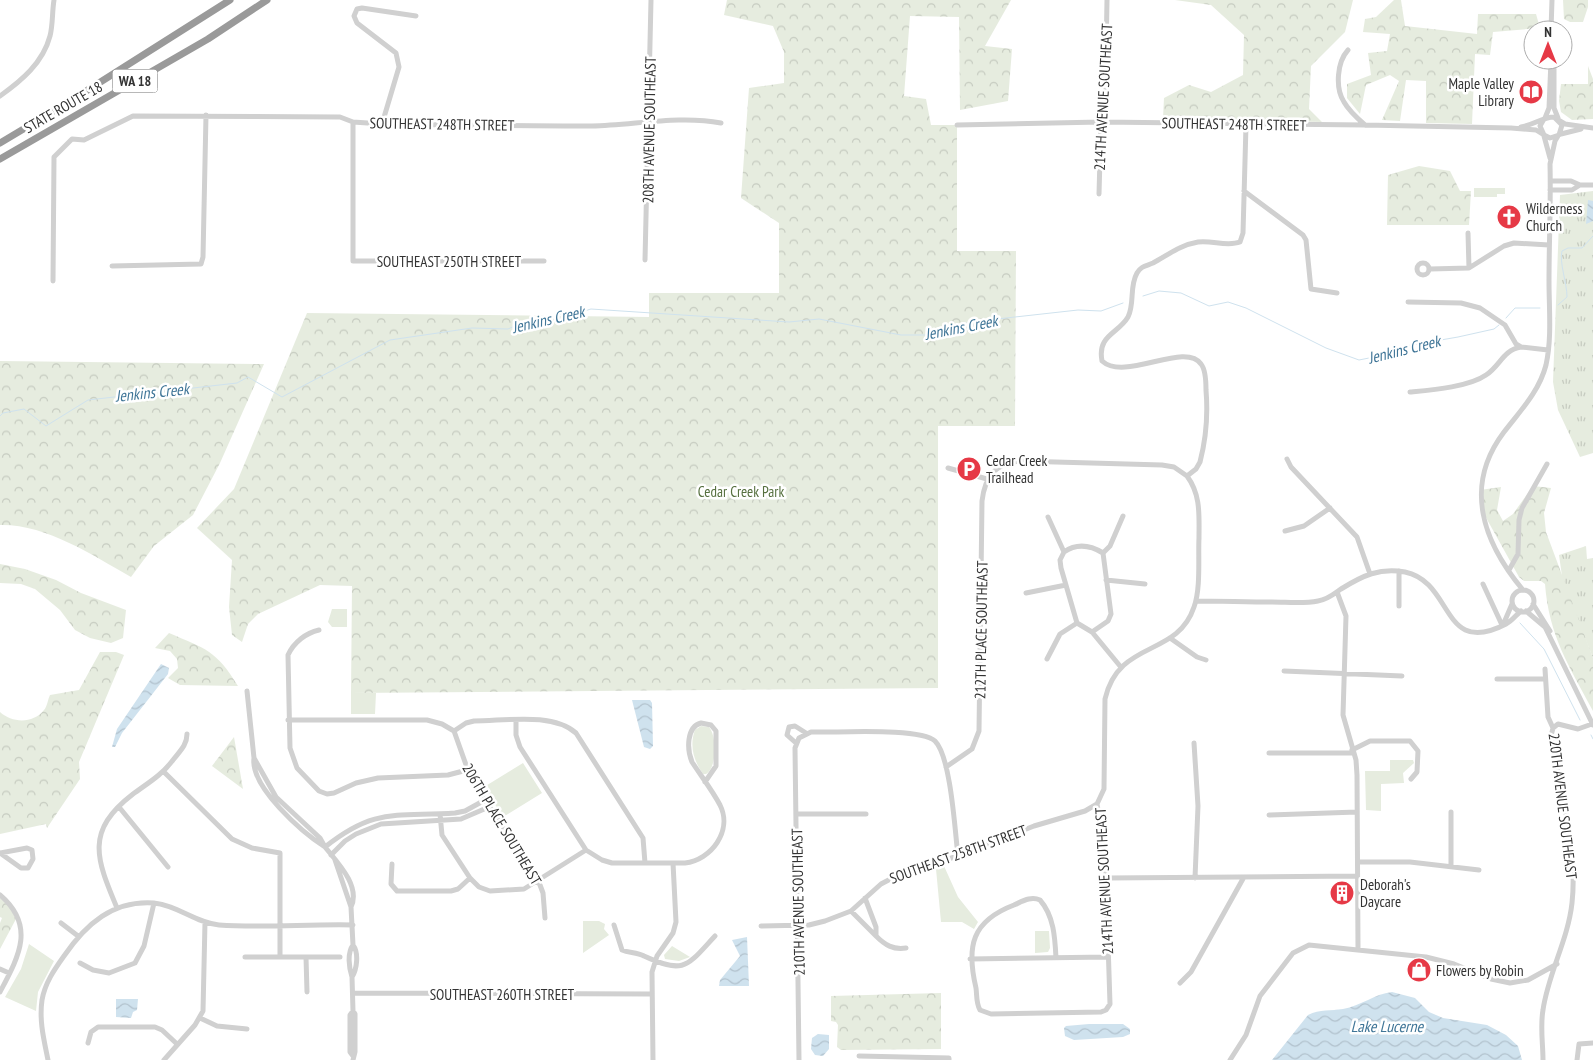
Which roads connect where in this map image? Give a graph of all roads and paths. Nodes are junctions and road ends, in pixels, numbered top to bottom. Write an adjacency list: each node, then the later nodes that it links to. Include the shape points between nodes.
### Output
1 (54, 0): 12 (street, via 50,37 40,58 24,78)
2 (230, 0): 28 (highway, STATE ROUTE 18 / WA 18)
3 (267, 0): 29 (highway, STATE ROUTE 18 / WA 18, via 208,39)
4 (651, 0): 20 (street, 208TH AVENUE SOUTHEAST)
5 (1107, 0): 17 (street, 214TH AVENUE SOUTHEAST, via 1106,113)
6 (1552, 0): 8 (street)
7 (416, 16): 19 (street, via 356,9 357,23 396,53 400,60)
8 (1551, 20)
9 (1348, 50): 23 (street, via 1340,64 1340,91 1350,111)
10 (1551, 70): 14 (street, via 1549,108)
11 (1554, 70): 15 (street, via 1554,108)
12 (0, 96)
13 (206, 116): 16 (street, SOUTHEAST 248TH STREET, via 340,117); 41 (street, via 201,264); 44 (street, SOUTHEAST 248TH STREET, via 133,116 84,140 72,139 54,157)
14 (1544, 119): 15 (street, via 1551,116); 24 (street, SOUTHEAST 248TH STREET, via 1532,125); 26 (street, via 1540,126)
15 (1558, 119): 25 (street, via 1565,124); 27 (street, via 1562,129)
16 (353, 122): 19 (street, SOUTHEAST 248TH STREET); 40 (street, SOUTHEAST 250TH STREET, via 353,261)
17 (1101, 122): 21 (street, SOUTHEAST 248TH STREET); 22 (street, SOUTHEAST 248TH STREET); 36 (street, 214TH AVENUE SOUTHEAST)
18 (721, 123): 20 (street, SOUTHEAST 248TH STREET, via 698,118)
19 (382, 124): 20 (street, SOUTHEAST 248TH STREET)
20 (650, 124): 39 (street, 208TH AVENUE SOUTHEAST)
21 (957, 125)
22 (1246, 125): 23 (street, SOUTHEAST 248TH STREET); 35 (street)
23 (1365, 126): 24 (street, SOUTHEAST 248TH STREET)
24 (1511, 128): 26 (street, SOUTHEAST 248TH STREET, via 1536,130)
25 (1591, 128): 27 (street, via 1569,130)
26 (1544, 136): 27 (street); 30 (street)
27 (1559, 136): 30 (street, via 1555,140)
28 (0, 142)
29 (0, 159)
30 (1550, 164): 31 (street)
31 (1550, 181): 32 (street); 34 (street)
32 (1580, 185): 33 (street); 34 (street, via 1572,190)
33 (1593, 185)
34 (1550, 190): 38 (street)
35 (1244, 191): 45 (street, via 1303,235 1311,289); 53 (street, via 1240,242 1200,242 1184,246 1140,268 1129,314 1108,334 1102,348 1102,361 1113,367 1182,357 1195,358 1201,363 1208,406 1203,451 1196,469)
36 (1099, 194)
37 (1468, 233): 42 (street)
38 (1550, 245): 42 (street, via 1509,244); 48 (street)
39 (645, 260)
40 (544, 261)
41 (112, 266)
42 (1469, 268): 43 (street)
43 (1430, 269)
44 (53, 281)
45 (1337, 293)
46 (1408, 302): 47 (street, via 1461,303 1480,308 1505,325 1514,342)
47 (1521, 347): 48 (street); 49 (street, via 1510,350 1485,376)
48 (1548, 350): 62 (street, via 1537,387 1496,444 1482,474 1482,516 1493,544)
49 (1410, 392)
50 (1287, 458): 55 (street, via 1291,467)
51 (1547, 464): 62 (street, via 1522,508 1518,554)
52 (948, 468): 54 (street)
53 (1187, 476): 54 (street, via 1174,467 1162,465 1020,461 996,469); 72 (street, via 1199,502)
54 (987, 479): 104 (street, 212TH PLACE SOUTHEAST, via 982,501 979,731 972,749)
55 (1330, 508): 58 (street, via 1304,526); 63 (street, via 1357,537)
56 (1123, 516): 60 (street, via 1110,546)
57 (1048, 517): 59 (street)
58 (1285, 531)
59 (1064, 552): 60 (street, via 1084,546); 67 (street, via 1060,564)
60 (1103, 553): 64 (street)
61 (1400, 571): 63 (street); 75 (street); 78 (street, via 1427,582 1450,617 1466,631 1485,632)
62 (1511, 572): 68 (street); 70 (street)
63 (1370, 574): 69 (street)
64 (1106, 580): 65 (street); 80 (street, via 1111,614 1108,621)
65 (1145, 584)
66 (1483, 584): 78 (street)
67 (1066, 585): 71 (street); 77 (street)
68 (1523, 590): 70 (street); 74 (street, via 1532,594)
69 (1337, 592): 72 (street, via 1320,601 1308,602); 88 (street, via 1346,616)
70 (1515, 593): 73 (street)
71 (1026, 594)
72 (1196, 601): 81 (street, via 1182,628)
73 (1512, 604): 76 (street); 78 (street)
74 (1533, 604): 76 (street); 82 (street, via 1547,624)
75 (1399, 606)
76 (1523, 611): 78 (street); 82 (street, via 1544,626)
77 (1077, 623): 80 (street); 83 (street, via 1060,634)
78 (1502, 625)
79 (319, 630): 93 (street, via 307,634 288,655)
80 (1092, 632): 85 (street)
81 (1170, 638): 84 (street); 85 (street)
82 (1553, 645): 95 (street)
83 (1047, 659)
84 (1206, 660)
85 (1120, 666): 110 (street, 214TH AVENUE SOUTHEAST, via 1105,699 1104,789)
86 (1545, 669): 91 (street, 220TH AVENUE SOUTHEAST)
87 (1284, 671): 88 (street)
88 (1344, 673): 89 (street); 102 (street, via 1343,715)
89 (1402, 676)
90 (1497, 679): 91 (street)
91 (1545, 679): 96 (street, 220TH AVENUE SOUTHEAST, via 1548,717)
92 (246, 691): 119 (street, via 256,773 274,802)
93 (288, 720): 97 (street, via 427,720); 105 (street, via 288,741 297,768 318,791 326,794 378,778 448,775)
94 (516, 720): 97 (street, via 470,722); 120 (street, via 520,746); 125 (street, via 560,722 576,733 643,838)
95 (1593, 724): 96 (street, via 1582,728 1558,724)
96 (1553, 728): 164 (street, 220TH AVENUE SOUTHEAST, via 1551,736 1573,878 1570,917)
97 (454, 731): 105 (street, 206TH PLACE SOUTHEAST)
98 (806, 733): 100 (street); 100 (street, 210TH AVENUE SOUTHEAST, via 795,726 788,729 788,738); 104 (street, via 922,734 938,745)
99 (187, 734): 106 (street, via 186,744)
100 (796, 743): 115 (street, 210TH AVENUE SOUTHEAST)
101 (1194, 743): 135 (street, via 1198,806)
102 (1352, 751): 103 (street); 107 (street, via 1374,741 1407,740 1414,743 1418,751 1417,772); 113 (street, via 1357,775)
103 (1269, 753)
104 (946, 767): 123 (street)
105 (467, 770): 109 (street, 206TH PLACE SOUTHEAST)
106 (164, 772): 111 (street); 145 (street, via 232,839 252,848 280,853)
107 (1411, 779)
108 (705, 782): 108 (street, via 690,756 690,732 701,723 714,728 716,737 715,770); 126 (street, via 721,806 720,839 697,862)
109 (485, 800): 112 (street, 206TH PLACE SOUTHEAST); 118 (street, via 465,811)
110 (1097, 804): 123 (street, SOUTHEAST 258TH STREET); 134 (street, 214TH AVENUE SOUTHEAST)
111 (119, 807): 129 (street); 140 (street, via 102,828 98,852 102,872)
112 (489, 807): 118 (street, via 469,817); 136 (street, 206TH PLACE SOUTHEAST)
113 (1357, 812): 117 (street); 124 (street)
114 (1451, 812): 128 (street)
115 (796, 814): 116 (street); 148 (street, 210TH AVENUE SOUTHEAST)
116 (866, 814)
117 (1269, 815)
118 (440, 817): 119 (street, via 396,814 373,818 346,830); 122 (street, via 381,824 356,834); 133 (street, via 442,835)
119 (325, 847): 122 (street)
120 (586, 850): 125 (street, via 612,863); 136 (street)
121 (0, 853): 121 (street, via 21,868 28,868 34,859 32,850 27,848)
122 (331, 855): 146 (street, via 351,907)
123 (958, 856): 138 (street, SOUTHEAST 258TH STREET, via 895,876)
124 (1358, 862): 128 (street); 131 (street)
125 (645, 863): 126 (street)
126 (673, 863): 162 (street, via 676,922 673,933)
127 (392, 864): 133 (street, via 391,884 397,890 458,890)
128 (1451, 866): 130 (street)
129 (168, 867)
130 (1479, 870)
131 (1357, 876): 132 (street); 154 (street)
132 (1244, 877): 135 (street); 167 (street, via 1191,972)
133 (470, 878): 136 (street, via 490,892 519,891)
134 (1107, 878): 135 (street); 159 (street, 214TH AVENUE SOUTHEAST)
135 (1195, 878)
136 (538, 882): 142 (street, 206TH PLACE SOUTHEAST, via 543,893)
137 (0, 895): 166 (street, via 10,904 22,932)
138 (865, 898): 141 (street, SOUTHEAST 258TH STREET); 152 (street, via 876,927)
139 (154, 903): 140 (street); 143 (street); 163 (street, via 144,946 134,963 108,973)
140 (117, 908): 150 (street, via 87,926)
141 (851, 911): 148 (street, SOUTHEAST 258TH STREET, via 824,921); 152 (street)
142 (544, 918)
143 (205, 922): 145 (street); 172 (street, via 204,1003)
144 (61, 923): 150 (street)
145 (280, 924): 146 (street); 156 (street)
146 (352, 925): 170 (street)
147 (614, 925): 162 (street, via 622,950)
148 (798, 925): 149 (street, SOUTHEAST 258TH STREET); 183 (street, 210TH AVENUE SOUTHEAST)
149 (762, 926)
150 (78, 936): 180 (street, via 50,976 43,997 41,1024)
151 (715, 936): 162 (street, via 687,964 671,967)
152 (876, 936): 153 (street, via 894,948)
153 (906, 948)
154 (1358, 948): 164 (street, via 1435,958 1510,983 1528,980); 184 (street, via 1317,944 1304,946 1293,953 1260,996 1246,1035)
155 (244, 957): 156 (street)
156 (280, 957): 157 (street)
157 (306, 957): 158 (street); 169 (street)
158 (340, 957)
159 (1108, 957): 160 (street); 161 (street, 214TH AVENUE SOUTHEAST, via 1111,999 1106,1010 991,1014 980,1010)
160 (1056, 958): 161 (street); 161 (street, via 1054,930 1046,907 1040,900 1032,898 1000,910 982,925 974,939)
161 (970, 959)
162 (654, 961): 171 (street)
163 (80, 963)
164 (1557, 964): 185 (street, 220TH AVENUE SOUTHEAST, via 1542,1013)
165 (0, 969): 166 (street)
166 (10, 973): 168 (street)
167 (1180, 983)
168 (0, 992)
169 (307, 992)
170 (352, 993): 171 (street, SOUTHEAST 260TH STREET); 178 (street, via 356,1052)
171 (651, 994): 182 (street)
172 (200, 1018): 173 (street, via 217,1026); 176 (street)
173 (247, 1029)
174 (88, 1043): 176 (street, via 91,1032 98,1027 152,1027 162,1030)
175 (1593, 1043): 186 (street, via 1579,1044)
176 (177, 1044): 181 (street)
177 (859, 1056): 179 (street)
178 (353, 1058)
179 (949, 1059)
180 (48, 1060)
181 (164, 1060)
182 (653, 1060)
183 (799, 1060)
184 (1230, 1060)
185 (1544, 1060)
186 (1577, 1060)

